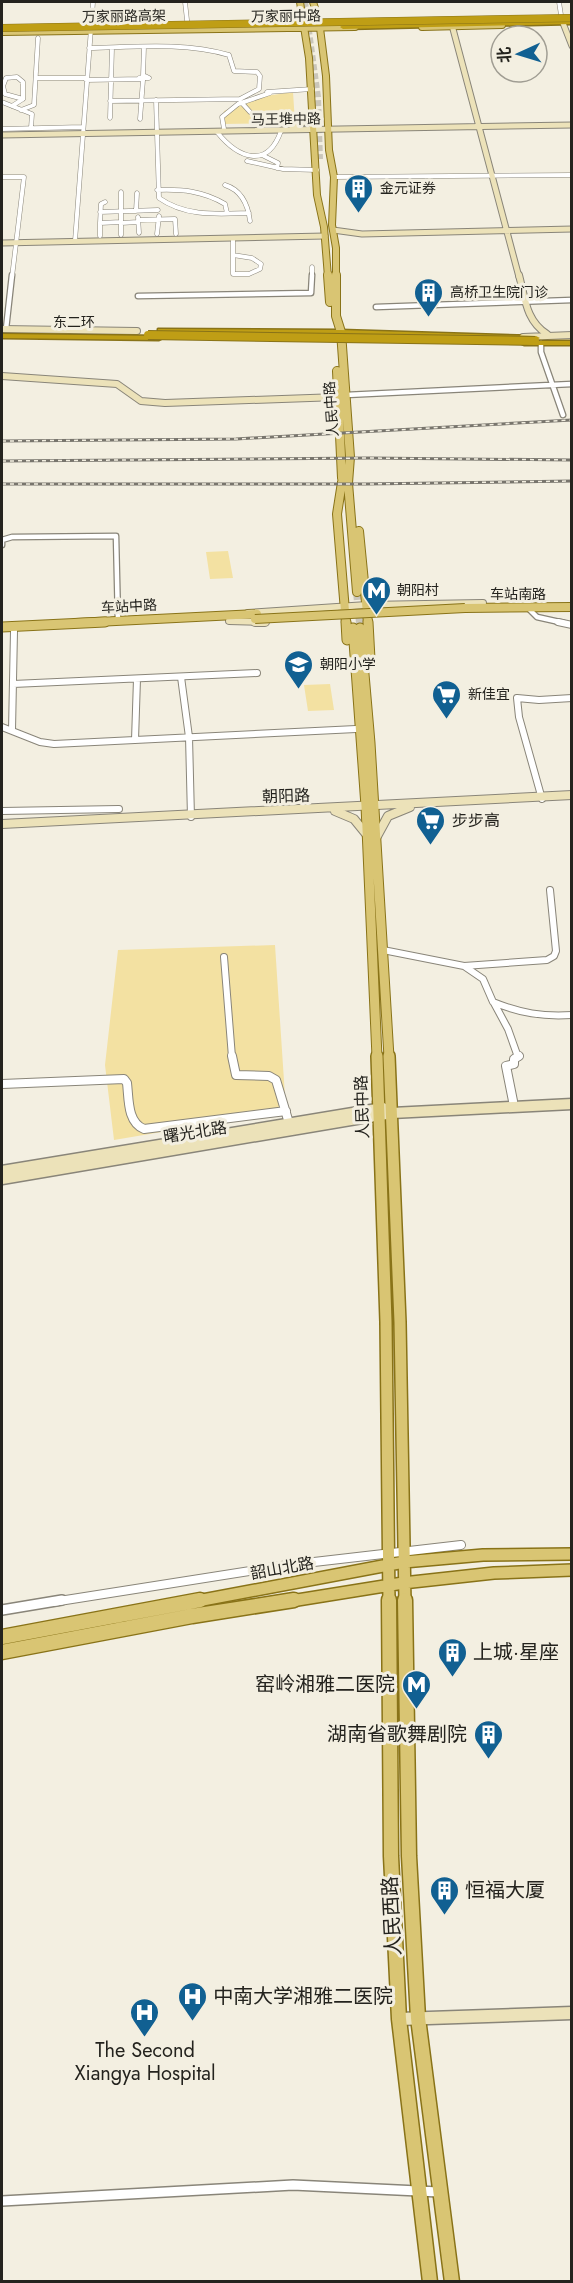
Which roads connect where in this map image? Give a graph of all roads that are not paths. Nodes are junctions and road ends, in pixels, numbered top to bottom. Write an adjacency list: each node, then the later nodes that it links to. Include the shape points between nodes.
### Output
1 (93, 2): 14 (street)
2 (185, 2): 12 (street)
3 (300, 2): 9 (main road, 人民中路)
4 (313, 2): 11 (main road, 人民中路)
5 (559, 2): 6 (street)
6 (561, 15): 7 (main road, 万家丽中路); 8 (main road, 万家丽中路)
7 (433, 18): 8 (main road, bridge); 11 (main road, 万家丽中路)
8 (572, 19): 10 (main road, 万家丽中路); 13 (highway, bridge); 16 (highway, 万家丽路高架, bridge)
9 (303, 21): 11 (main road, 万家丽中路); 12 (main road, 万家丽中路); 15 (main road, 人民中路)
10 (563, 23): 13 (main road, 万家丽中路); 19 (street)
11 (320, 24): 13 (main road, 万家丽中路); 15 (main road, 万家丽中路); 48 (main road, 人民中路)
12 (188, 26): 14 (main road, 万家丽中路); 15 (main road, 万家丽中路)
13 (343, 27)
14 (91, 28): 16 (main road, 万家丽中路); 21 (street)
15 (304, 28): 28 (main road, 人民中路)
16 (2, 29)
17 (453, 29): 43 (street)
18 (38, 38): 23 (street)
19 (572, 46)
20 (144, 47): 22 (street); 25 (street); 27 (street, via 227,54 234,70 258,73)
21 (89, 48): 22 (street); 26 (street)
22 (112, 48): 24 (street)
23 (38, 78): 26 (street); 37 (street, via 34,105)
24 (111, 78): 25 (street); 26 (street); 33 (street)
25 (142, 78): 31 (street)
26 (86, 79): 49 (street)
27 (259, 89): 29 (street); 32 (street, via 235,99)
28 (312, 89): 29 (street); 41 (main road, 人民中路)
29 (270, 93): 35 (street)
30 (23, 99): 30 (street, via 5,94 6,78 22,79); 36 (street)
31 (141, 100): 32 (street); 33 (street); 40 (street)
32 (156, 100): 50 (street)
33 (110, 101): 39 (street)
34 (2, 102): 36 (street)
35 (241, 102): 38 (street); 46 (street, via 222,117)
36 (12, 106): 37 (street)
37 (21, 110): 44 (street, via 32,114)
38 (250, 111)
39 (110, 118)
40 (140, 119)
41 (313, 119): 45 (street); 47 (main road, 人民中路)
42 (572, 124): 43 (street, 马王堆中路)
43 (480, 126): 48 (street, 马王堆中路); 60 (street)
44 (31, 128): 49 (street); 52 (street)
45 (292, 128): 46 (street, 马王堆中路); 47 (street, 马王堆中路)
46 (224, 129): 50 (street, 马王堆中路)
47 (314, 129): 48 (street, 马王堆中路); 51 (street, 马王堆中路); 54 (main road, 人民中路)
48 (329, 129): 55 (main road, 人民中路)
49 (82, 131): 50 (street, 马王堆中路); 52 (street, 马王堆中路); 92 (street)
50 (157, 131): 53 (street, 马王堆中路); 65 (street)
51 (281, 131): 53 (street, 马王堆中路); 56 (street, via 276,146)
52 (2, 132)
53 (217, 132): 56 (street, via 245,156)
54 (315, 142): 55 (main road); 59 (main road, 人民中路)
55 (329, 143): 63 (main road, 人民中路)
56 (264, 156): 58 (street, via 278,163)
57 (248, 161): 58 (street)
58 (277, 168): 59 (street)
59 (317, 170): 81 (main road, 人民中路, via 317,195)
60 (493, 175): 61 (street); 63 (street); 84 (street)
61 (572, 175)
62 (2, 177): 93 (street, via 24,177)
63 (334, 177): 82 (main road, 人民中路)
64 (225, 185): 75 (street, via 242,197)
65 (157, 190): 69 (street, via 159,198); 74 (street, via 204,194 225,204)
66 (121, 192): 73 (street)
67 (137, 193): 71 (street)
68 (105, 202): 72 (street)
69 (169, 205): 70 (street); 74 (street, via 191,212)
70 (158, 210): 71 (street); 76 (street)
71 (137, 211): 73 (street); 77 (street)
72 (100, 212): 73 (street); 80 (street)
73 (120, 212): 78 (street)
74 (227, 213): 75 (street)
75 (249, 213): 79 (street)
76 (158, 219): 77 (street); 86 (street); 87 (street, via 175,219)
77 (138, 221): 78 (street); 85 (street)
78 (121, 222): 80 (street); 88 (street)
79 (250, 222)
80 (100, 223): 89 (street)
81 (324, 227): 82 (main road, 人民中路, via 323,158); 90 (main road, 人民中路)
82 (332, 228): 84 (street, via 362,234); 105 (main road, 人民中路)
83 (572, 229): 84 (street)
84 (508, 231): 98 (street)
85 (139, 233)
86 (157, 234)
87 (176, 234)
88 (121, 235)
89 (100, 236)
90 (325, 236): 91 (street); 105 (main road, 人民中路)
91 (233, 238): 92 (street); 95 (street)
92 (75, 241): 93 (street)
93 (16, 242): 94 (street); 101 (street)
94 (2, 243)
95 (233, 255): 95 (street, via 233,274 249,274 260,268 257,260)
96 (312, 267): 97 (street, via 312,293)
97 (138, 296)
98 (527, 300): 99 (street); 100 (street); 104 (street, via 530,317)
99 (572, 300)
100 (376, 307)
101 (2, 333): 102 (highway, 东二环); 103 (street)
102 (95, 334): 103 (highway); 108 (highway, 东二环, bridge)
103 (135, 334): 105 (highway)
104 (547, 334): 106 (street); 107 (street)
105 (338, 336): 106 (highway); 108 (highway); 112 (main road, 人民中路)
106 (523, 337): 107 (highway)
107 (571, 340): 108 (highway)
108 (536, 341): 110 (street)
109 (2, 376): 112 (street, via 117,384 141,401 165,403)
110 (552, 384): 111 (street); 112 (street); 113 (street)
111 (572, 384)
112 (342, 396): 114 (main road, 人民中路)
113 (563, 415)
114 (345, 482): 116 (main road, 人民中路); 118 (main road, via 357,511); 120 (main road, via 337,514)
115 (2, 545): 127 (street, via 2,540 12,537 116,536)
116 (354, 592)
117 (572, 602): 119 (main road, 车站南路)
118 (367, 605): 119 (street); 120 (street); 124 (main road)
119 (486, 605): 121 (main road, 车站南路); 123 (main road, 车站南路, bridge); 124 (street)
120 (344, 606): 125 (main road); 126 (street, via 257,611)
121 (526, 607): 122 (main road, 车站南路); 128 (street, via 537,617)
122 (572, 607)
123 (256, 617): 126 (main road, 车站中路)
124 (368, 617): 125 (street); 143 (main road, via 372,724)
125 (344, 618): 126 (street, via 261,622); 139 (main road)
126 (228, 619): 127 (main road, 车站中路); 132 (main road, 车站中路)
127 (118, 621): 129 (main road, 车站中路)
128 (572, 625)
129 (2, 627)
130 (356, 628): 143 (main road, 人民中路)
131 (2, 632): 132 (main road, 车站中路)
132 (14, 632): 136 (street)
133 (257, 673): 134 (street)
134 (181, 676): 135 (street); 141 (street)
135 (137, 679): 136 (street); 142 (street)
136 (13, 684): 140 (street)
137 (572, 698): 145 (street, via 517,698)
138 (2, 728): 140 (street)
139 (356, 729): 141 (street); 143 (main road)
140 (12, 730): 142 (street, via 54,744)
141 (189, 737): 142 (street); 151 (street)
142 (135, 740)
143 (366, 745): 146 (main road, 人民中路)
144 (572, 796): 145 (street, 朝阳路)
145 (541, 798): 146 (street, 朝阳路); 147 (street, 朝阳路)
146 (370, 807): 147 (street, 朝阳路); 150 (street, 朝阳路); 151 (street, 朝阳路); 153 (main road, 人民中路)
147 (412, 807): 153 (street, via 388,816)
148 (119, 809): 149 (street)
149 (2, 811)
150 (332, 811): 151 (street, 朝阳路); 153 (street, via 352,816)
151 (191, 815): 152 (street, 朝阳路)
152 (2, 826)
153 (371, 836): 155 (main road, 人民中路); 166 (main road, 人民中路)
154 (550, 890): 157 (street, via 554,956 548,960)
155 (383, 950): 157 (street); 164 (main road, 人民中路)
156 (224, 957): 165 (street, via 233,1069 236,1075 269,1076 276,1080)
157 (464, 966): 158 (street, via 483,979)
158 (493, 1002): 159 (street, via 541,1017); 162 (street, via 519,1057 507,1066)
159 (572, 1015)
160 (2, 1084): 165 (street, via 124,1079 132,1120 144,1129)
161 (572, 1098): 162 (street)
162 (513, 1101): 164 (street)
163 (572, 1104): 164 (street)
164 (392, 1110): 166 (street, 曙光北路); 173 (main road, 人民中路)
165 (286, 1111): 167 (street)
166 (379, 1113): 167 (street, 曙光北路); 169 (street, 曙光北路); 171 (main road, 人民中路, via 386,1322)
167 (289, 1123): 168 (street, 曙光北路)
168 (2, 1171)
169 (2, 1179)
170 (461, 1545): 173 (street)
171 (387, 1551): 173 (street); 174 (main road, 人民中路); 178 (street)
172 (572, 1554): 173 (main road, 韶山北路)
173 (404, 1556): 174 (main road, 韶山北路); 176 (main road, 人民中路)
174 (388, 1565): 177 (main road, 人民中路); 179 (main road, 韶山北路)
175 (572, 1570): 176 (main road, 韶山北路)
176 (403, 1582): 177 (main road, 韶山北路); 182 (main road, 人民西路, via 409,1856)
177 (388, 1585): 180 (main road, 韶山北路); 183 (main road, 人民西路, via 391,1856)
178 (2, 1610)
179 (2, 1637)
180 (2, 1652)
181 (572, 2013): 182 (street)
182 (418, 2018): 183 (street); 185 (main road, 人民西路)
183 (399, 2019): 184 (main road, 人民西路)
184 (418, 2190): 185 (street); 186 (street, via 293,2185); 187 (main road, 人民西路)
185 (439, 2192): 188 (main road, 人民西路)
186 (2, 2201)
187 (430, 2282)
188 (452, 2282)

